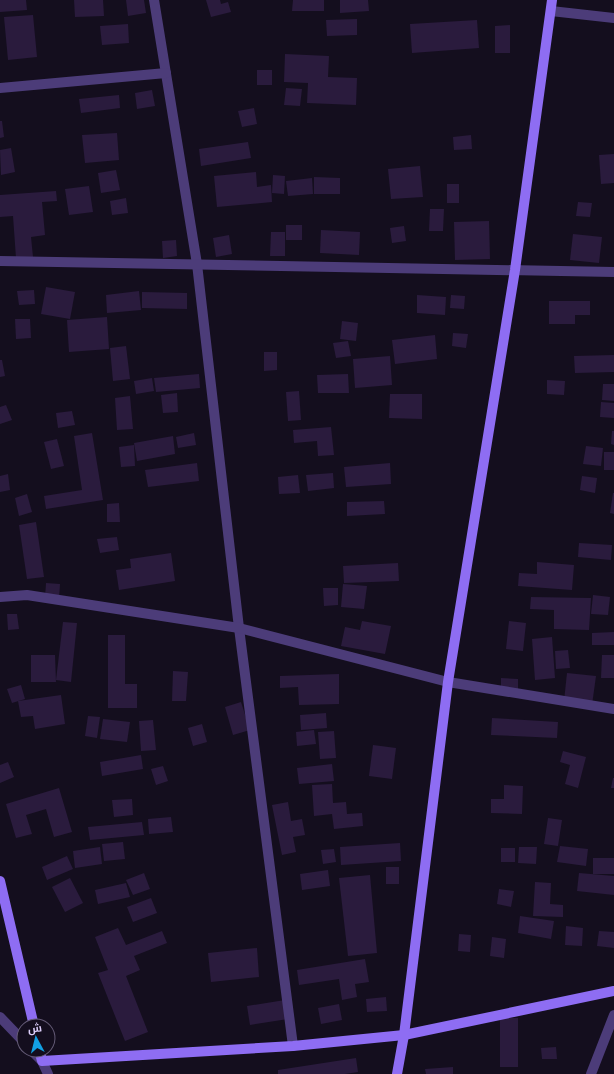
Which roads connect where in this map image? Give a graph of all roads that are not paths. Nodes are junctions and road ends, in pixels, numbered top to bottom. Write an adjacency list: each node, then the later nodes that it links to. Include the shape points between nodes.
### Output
1 (154, 0): 5 (street)
2 (552, 0): 3 (street)
3 (551, 11): 4 (street); 9 (street)
4 (614, 18)
5 (166, 73): 6 (street); 8 (street)
6 (0, 88)
7 (0, 261): 8 (street)
8 (197, 264): 9 (street); 12 (street)
9 (516, 270): 10 (street); 13 (street)
10 (614, 272)
11 (0, 597): 12 (street, via 26,595)
12 (239, 628): 13 (street); 22 (street)
13 (448, 682): 14 (street); 21 (street)
14 (614, 709)
15 (0, 881): 19 (street)
16 (614, 990): 21 (street)
17 (614, 1014): 28 (street)
18 (0, 1016): 20 (street)
19 (32, 1018)
20 (16, 1033)
21 (404, 1035): 22 (street); 27 (street)
22 (293, 1046): 25 (street)
23 (39, 1058): 25 (street)
24 (41, 1058): 25 (street)
25 (42, 1061): 26 (street)
26 (48, 1074)
27 (397, 1074)
28 (591, 1074)

